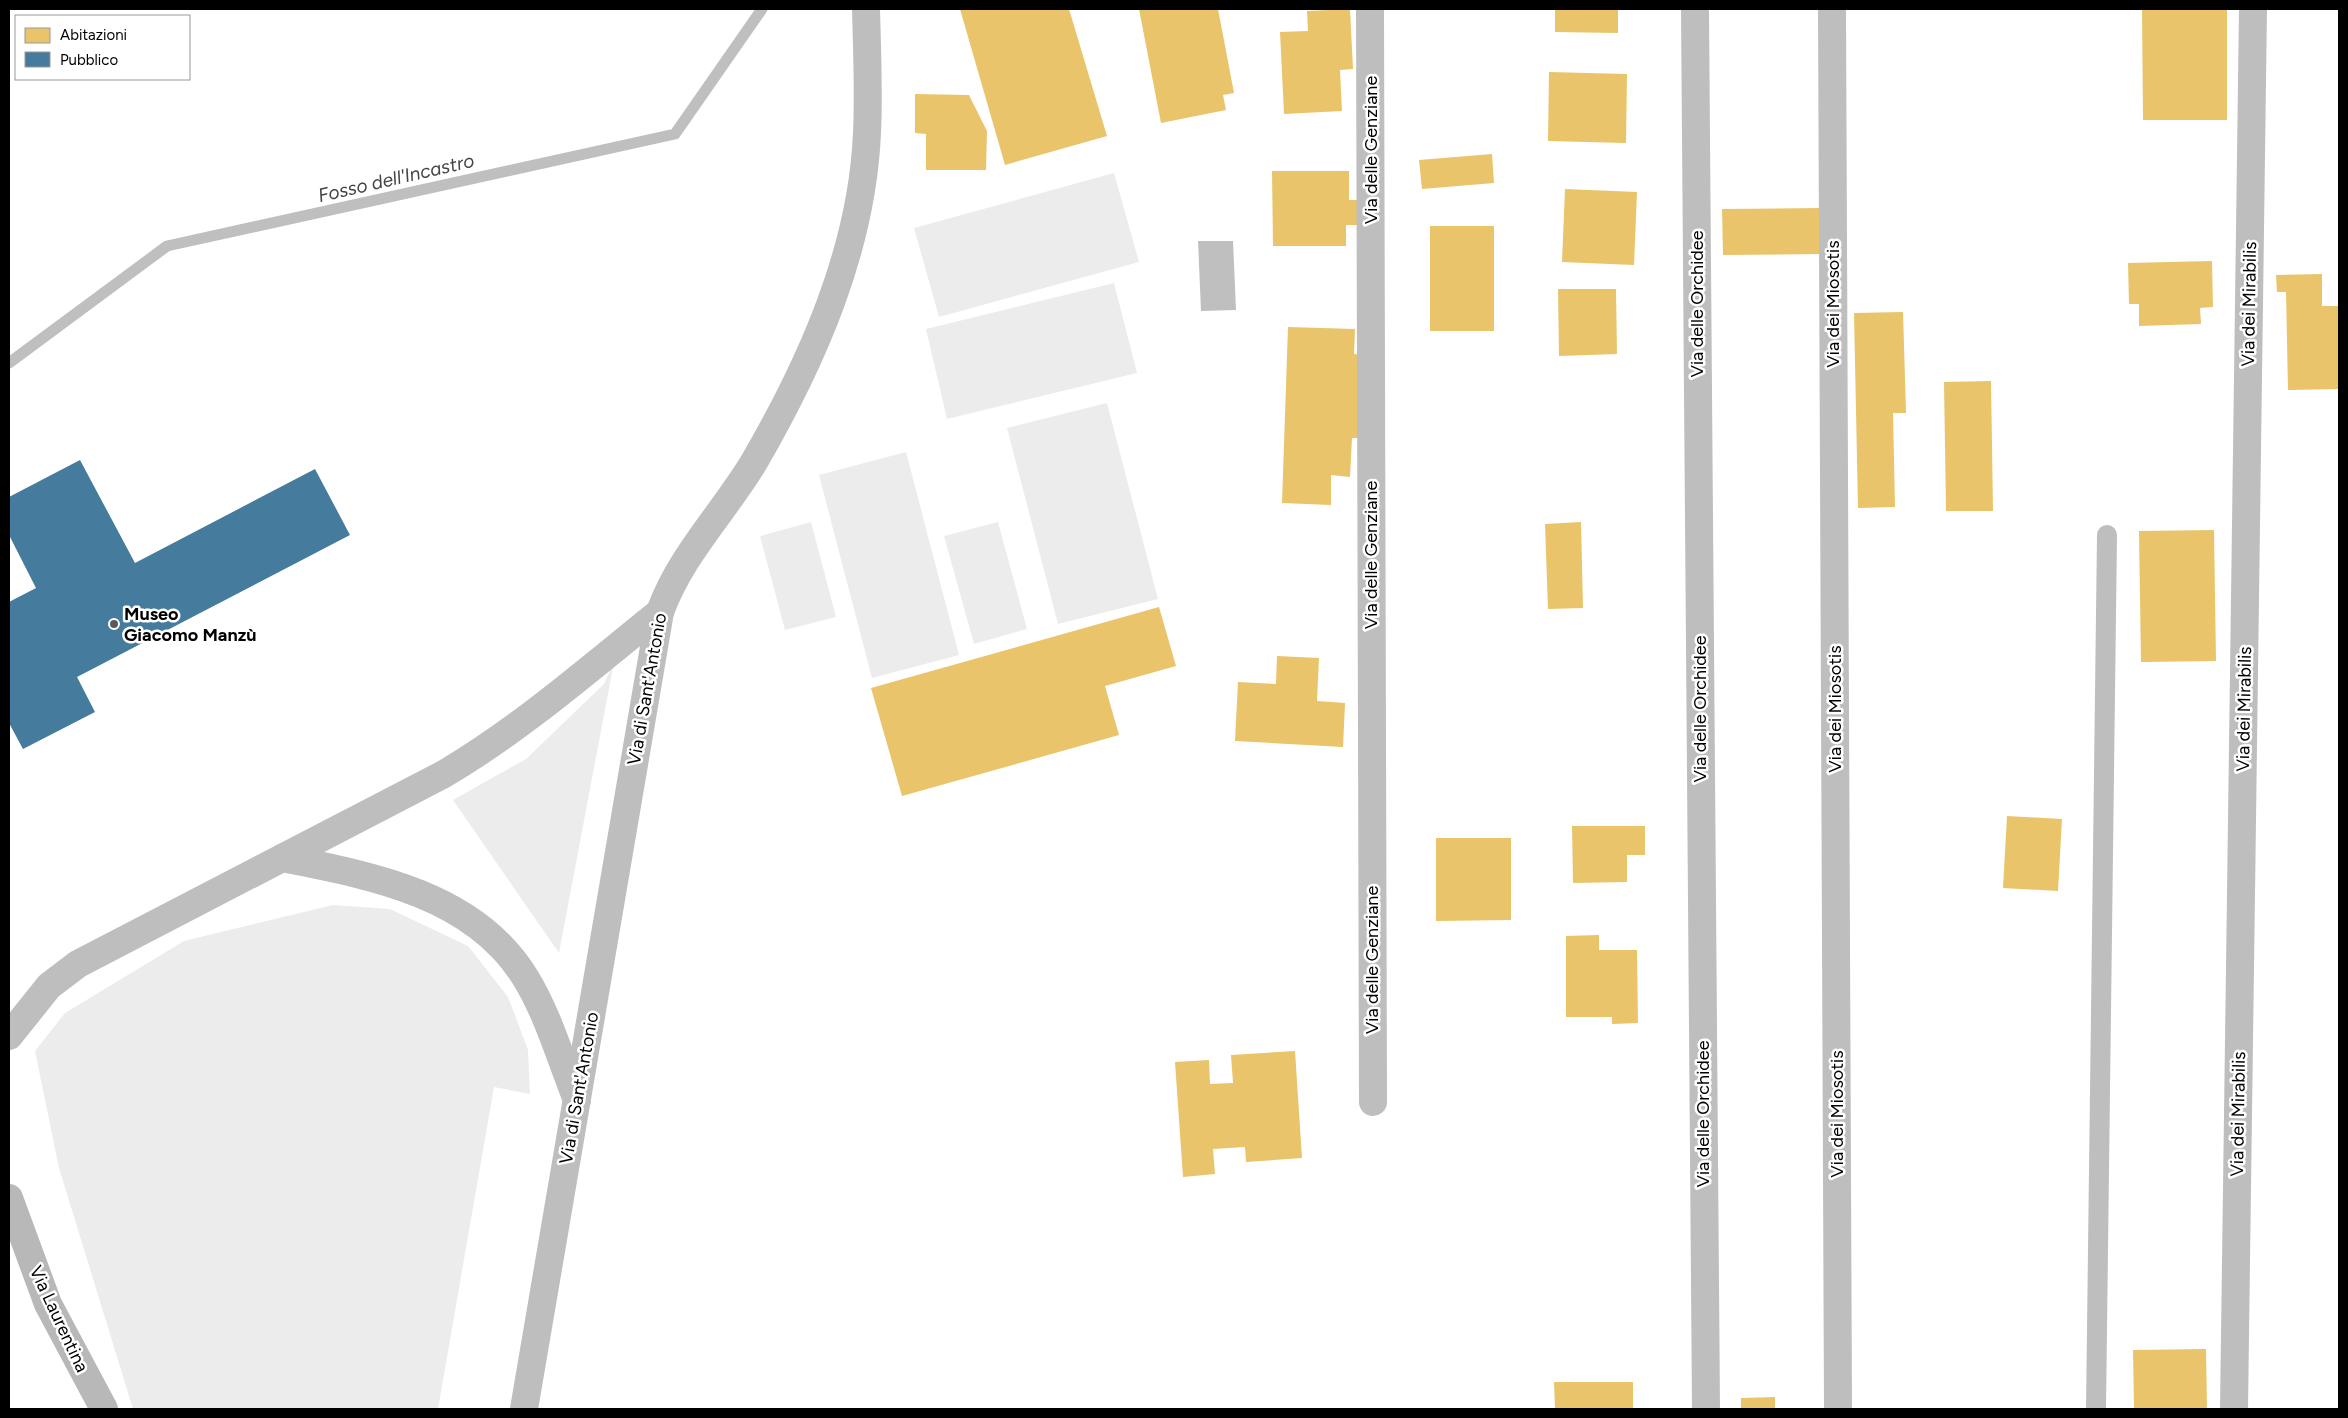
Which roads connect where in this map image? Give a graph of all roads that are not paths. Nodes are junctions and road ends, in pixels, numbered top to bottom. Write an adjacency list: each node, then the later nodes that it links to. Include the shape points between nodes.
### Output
1 (866, 9): 7 (street, Via di Sant'Antonio, via 867,134 863,173 855,218 833,297 777,422 674,580)
2 (1370, 9): 11 (street, Via delle Genziane)
3 (1695, 9): 15 (street, Via delle Orchidee)
4 (1832, 9): 16 (street, Via dei Miosotis)
5 (2253, 9): 18 (street, Via dei Mirabilis)
6 (2107, 535): 17 (lane)
7 (660, 612): 8 (street, via 479,754); 10 (street, Via di Sant'Antonio)
8 (282, 858): 9 (street, via 78,964 50,986); 10 (street, via 395,884 438,902 477,927 524,976)
9 (9, 1036)
10 (577, 1100): 14 (street, Via di Sant'Antonio)
11 (1373, 1102)
12 (9, 1198): 13 (main road, Via Laurentina, via 48,1304)
13 (104, 1409)
14 (524, 1409)
15 (1706, 1409)
16 (1838, 1409)
17 (2096, 1409)
18 (2234, 1409)

